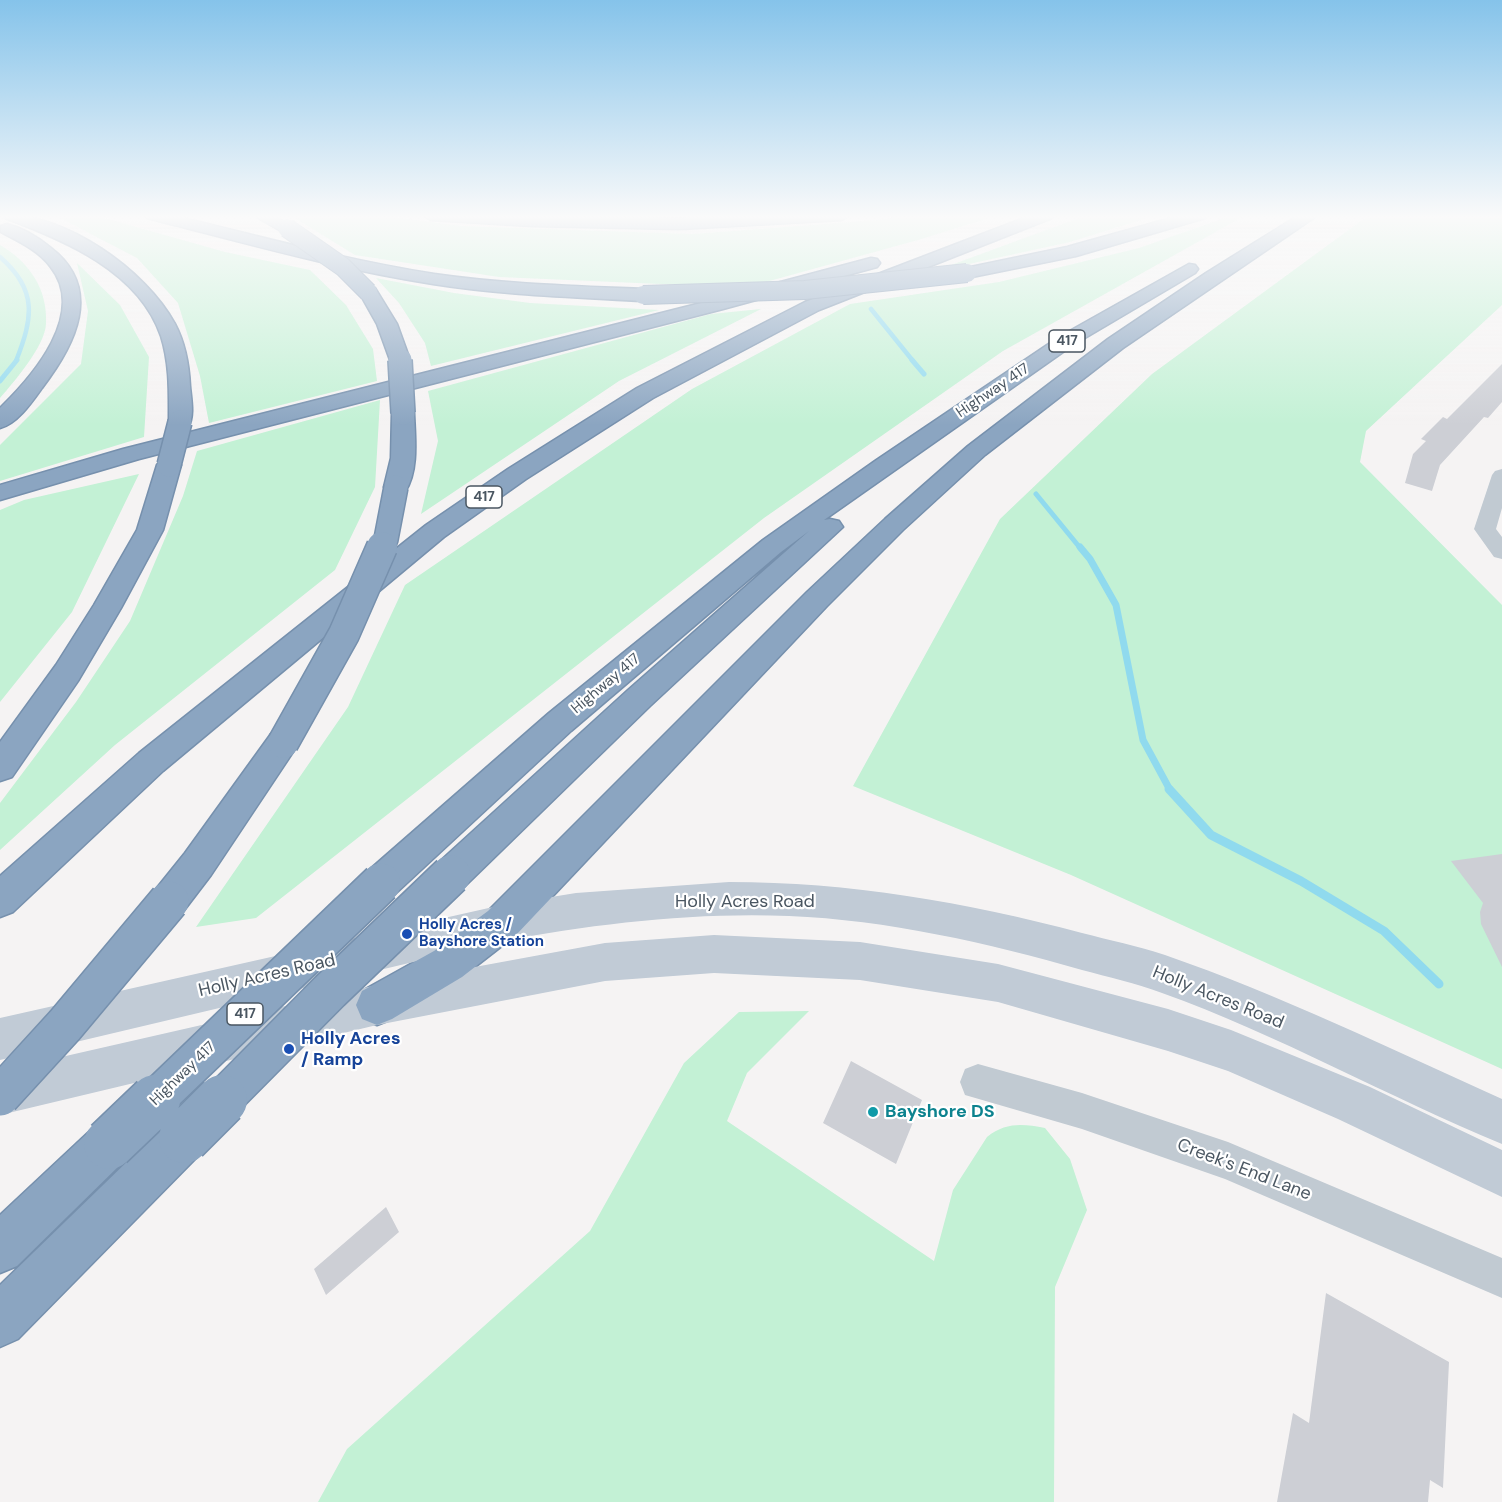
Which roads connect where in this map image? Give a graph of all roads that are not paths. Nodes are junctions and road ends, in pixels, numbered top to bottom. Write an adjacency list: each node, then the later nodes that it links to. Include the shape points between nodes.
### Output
1 (69, 285): 11 (highway, via 68,325 58,350 27,394)
2 (136, 285): 15 (highway, bridge, via 165,324 177,360 180,422 169,465 150,530 107,608)
3 (361, 285): 21 (highway, bridge, via 387,324 400,360 403,458 386,539 344,634 296,723 198,864 64,1025)
4 (492, 285): 7 (highway, bridge, via 643,295 735,295)
5 (789, 285): 13 (highway, via 131,454)
6 (866, 285): 16 (highway, 417, via 812,306 645,393 435,531 151,762)
7 (869, 285)
8 (1163, 285): 10 (highway, Highway 417 / 417, via 1066,341)
9 (1200, 285): 17 (highway, via 1040,400 934,487 797,621)
10 (951, 419): 24 (highway, Highway 417 / 417, bridge, via 772,546 560,722 381,884); 26 (highway, bridge, via 547,782 330,991)
11 (0, 422)
12 (1502, 475): 14 (street, via 1485,529)
13 (0, 493)
14 (1502, 552)
15 (0, 768)
16 (0, 900)
17 (502, 923): 18 (highway, via 448,964); 19 (main road, Holly Acres Road); 22 (main road, Holly Acres Road, via 586,909 729,899 790,899 912,912 1023,935 1164,974 1296,1028)
18 (377, 1005): 21 (main road); 23 (main road, via 605,962 714,954 860,961 998,983 1168,1030 1231,1051 1354,1102)
19 (0, 1039)
20 (978, 1082): 25 (street, Creek's End Lane, via 1082,1111 1228,1161)
21 (0, 1095)
22 (1502, 1122)
23 (1502, 1173)
24 (0, 1249)
25 (1502, 1278)
26 (0, 1321)

